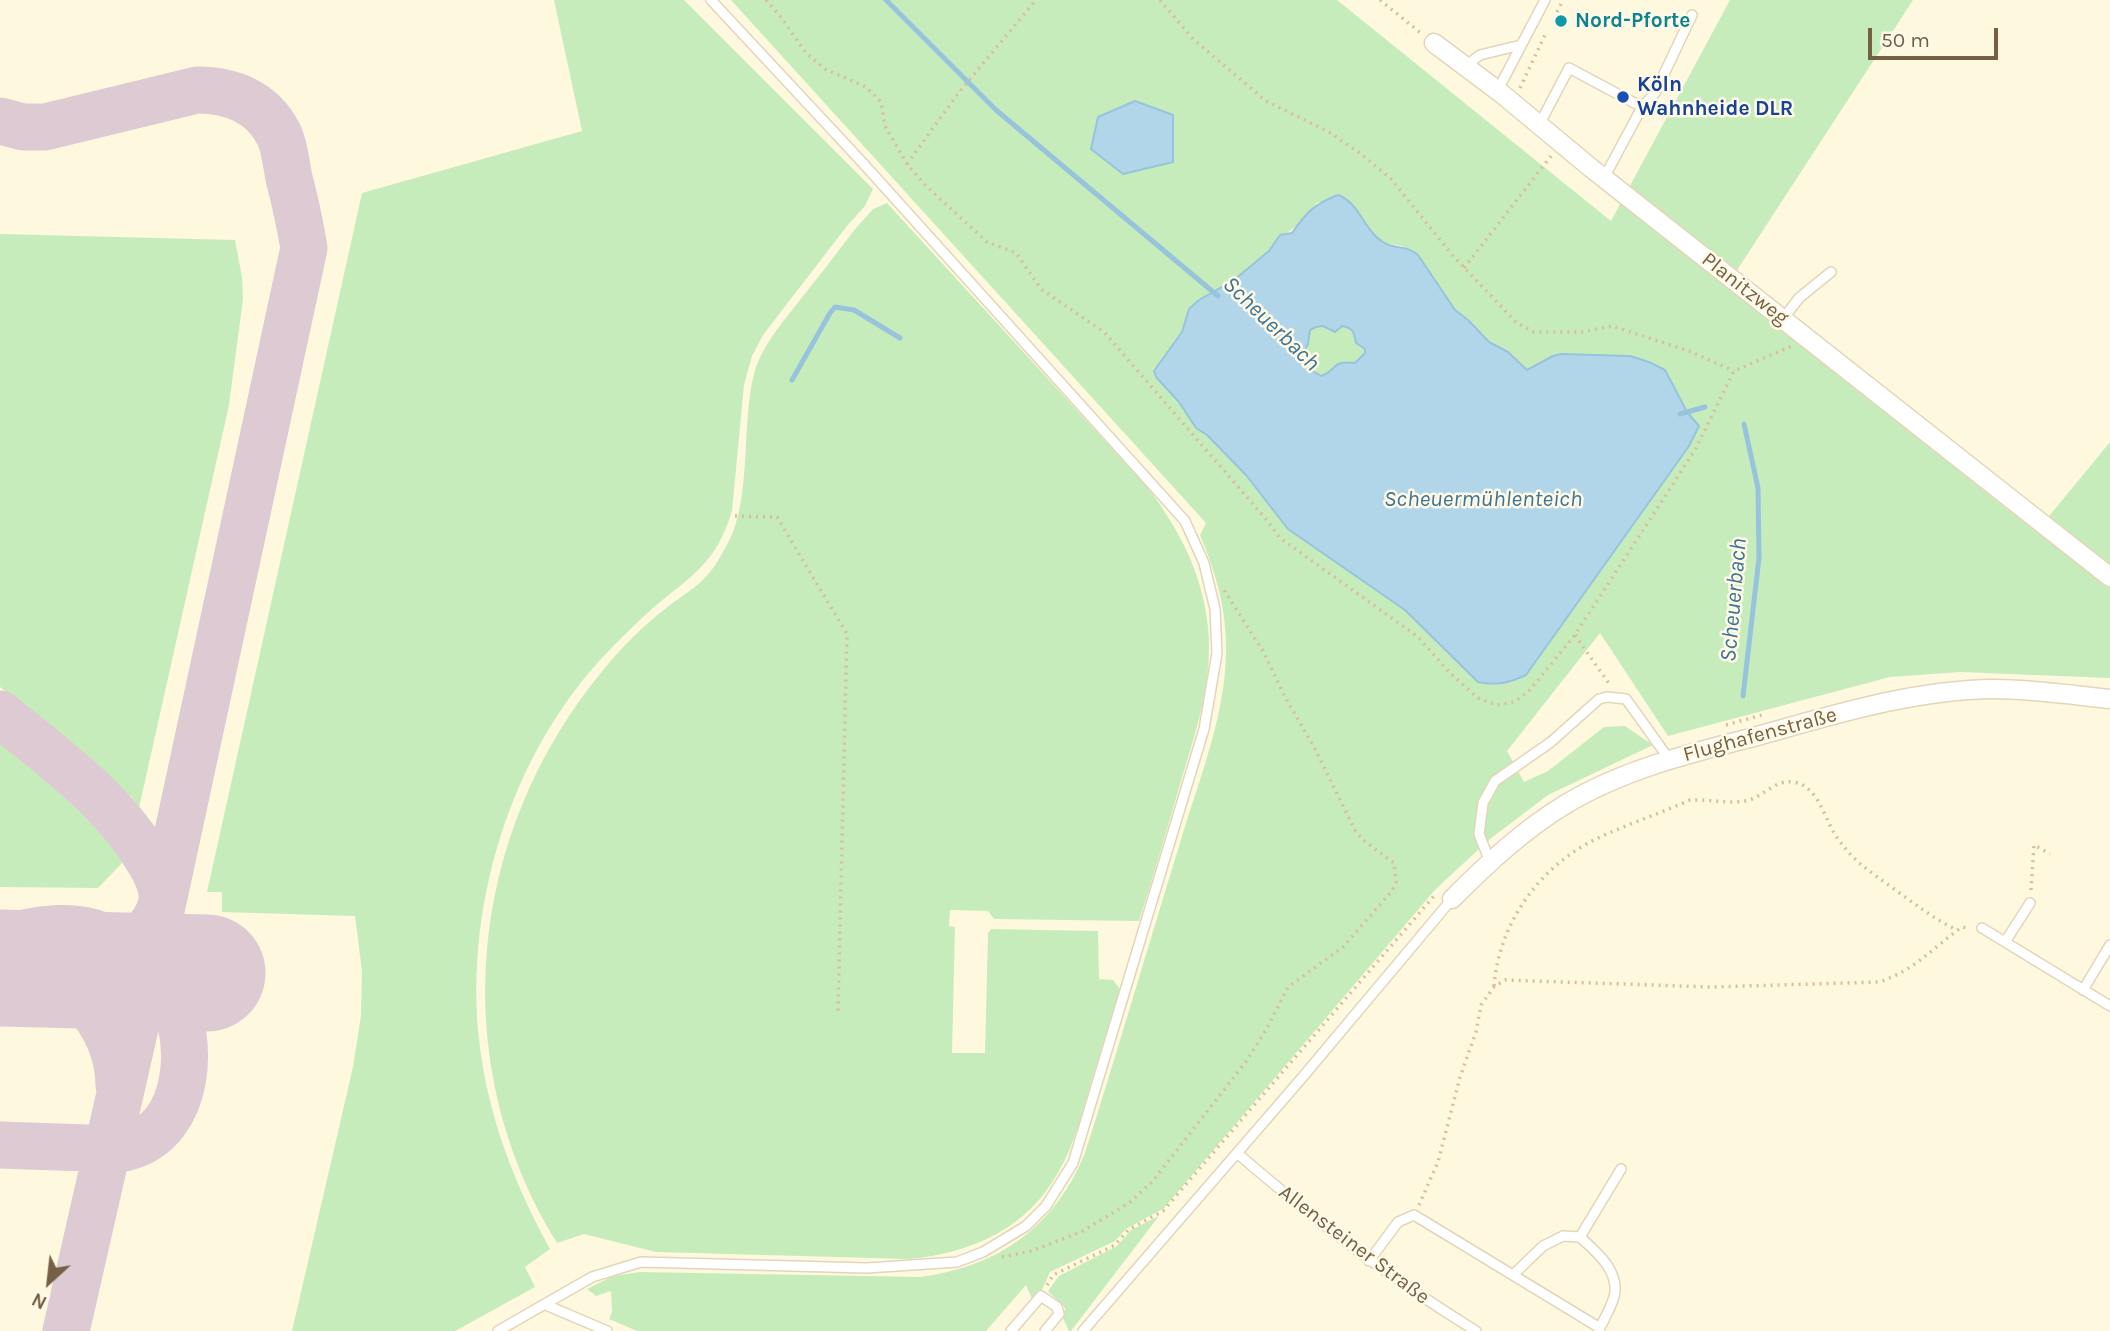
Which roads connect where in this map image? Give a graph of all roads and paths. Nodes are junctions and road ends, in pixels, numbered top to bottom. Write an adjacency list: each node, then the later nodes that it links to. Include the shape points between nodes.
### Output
1 (711, 0): 27 (lane, via 1153,483 1185,521)
2 (766, 0): 18 (path, via 806,53 825,69 866,87 881,102 885,126)
3 (1036, 0): 18 (path, via 975,71)
4 (1160, 0): 20 (path, via 1192,37 1266,101 1329,132 1391,179)
5 (1380, 0): 11 (path)
6 (1545, 0): 12 (lane)
7 (1563, 0): 8 (path)
8 (1557, 12)
9 (1692, 15): 15 (lane, via 1655,93)
10 (1545, 35): 14 (path)
11 (1434, 43): 13 (street, Planitzweg)
12 (1521, 45): 13 (lane, via 1480,55 1472,61); 14 (lane, via 1501,84)
13 (1472, 71): 14 (street, Planitzweg)
14 (1511, 92): 16 (street, Planitzweg)
15 (1642, 107): 16 (lane, via 1569,68); 19 (lane)
16 (1539, 125): 17 (street, Planitzweg)
17 (1561, 144): 19 (street, Planitzweg); 20 (path)
18 (907, 164): 28 (path, via 987,242 1016,253 1041,289 1104,332 1280,538 1418,637 1478,698 1497,705 1514,702 1528,692)
19 (1604, 178): 22 (street, Planitzweg)
20 (1464, 268): 24 (path, via 1517,323 1534,332 1582,332 1612,326)
21 (1831, 272): 22 (lane)
22 (1782, 319): 23 (street, Planitzweg)
23 (1809, 340): 24 (path); 26 (street, Planitzweg)
24 (1734, 371): 28 (path, via 1695,450)
25 (735, 516): 43 (path, via 777,517 847,634)
26 (2110, 577)
27 (1210, 587): 48 (lane, via 1217,653 1204,729 1073,1163 1046,1206 1026,1226); 48 (path, via 1224,589 1264,651 1356,832 1394,863 1396,882 1343,947 1288,987 1244,1063 1152,1182 1129,1203 1054,1243 1009,1256 998,1257)
28 (1575, 635): 29 (path)
29 (1619, 698): 31 (lane, via 1626,699); 33 (lane, via 1599,699 1551,742 1495,781 1483,803 1479,834)
30 (2110, 699): 31 (street, Flughafenstraße, via 1996,689 1916,696)
31 (1670, 759): 33 (street, Flughafenstraße, via 1567,804)
32 (2050, 855): 35 (path, via 2034,845)
33 (1490, 862): 34 (street, Flughafenstraße)
34 (1446, 894): 44 (lane); 51 (path, via 1163,1211 1128,1230 1115,1245 1053,1275)
35 (2030, 903): 38 (lane)
36 (1982, 928): 37 (path); 38 (lane)
37 (1957, 930): 40 (path, via 1916,965 1880,982 1711,987 1505,980); 40 (path, via 1935,920 1853,859 1808,789 1794,782 1777,783 1746,802 1690,800 1595,839 1569,855 1534,885 1521,906 1500,953)
38 (2005, 942): 41 (lane)
39 (2110, 945): 41 (lane)
40 (1494, 986): 46 (path, via 1481,1005 1438,1162)
41 (2083, 990): 42 (lane)
42 (2110, 1006)
43 (838, 1011)
44 (1237, 1153): 49 (lane, Allensteiner Straße); 58 (lane)
45 (1620, 1169): 47 (lane)
46 (1414, 1215): 49 (lane, via 1398,1222); 50 (lane)
47 (1580, 1237): 50 (lane, via 1563,1236 1543,1246); 53 (lane, via 1606,1262 1615,1281 1616,1294)
48 (989, 1249): 52 (lane, via 957,1262 867,1268 641,1262 592,1277)
49 (1369, 1261): 59 (lane, Allensteiner Straße)
50 (1514, 1274): 53 (lane)
51 (1041, 1296): 56 (lane); 57 (lane, via 1057,1307 1059,1314)
52 (546, 1305): 54 (lane); 55 (lane)
53 (1599, 1330)
54 (498, 1331)
55 (607, 1331)
56 (1011, 1331)
57 (1045, 1331)
58 (1083, 1331)
59 (1476, 1331)

